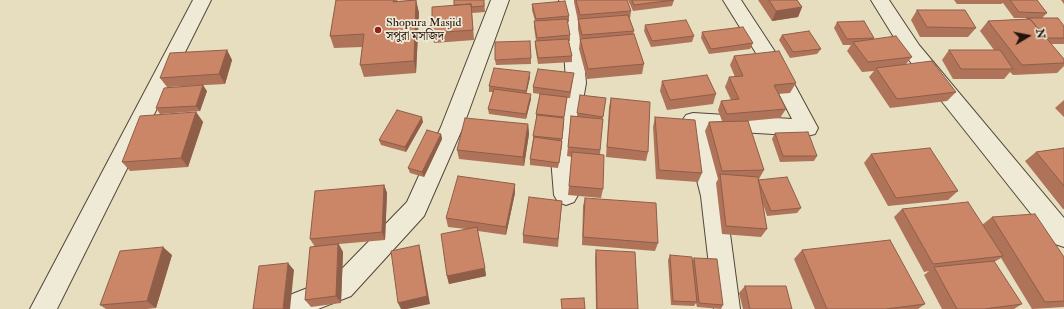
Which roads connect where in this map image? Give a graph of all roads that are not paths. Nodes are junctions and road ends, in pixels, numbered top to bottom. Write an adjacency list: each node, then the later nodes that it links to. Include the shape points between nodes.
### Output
1 (202, 0): 8 (street)
2 (500, 0): 9 (street, via 452,127 416,209 342,287)
3 (568, 0): 6 (street, via 576,83 562,158)
4 (732, 0): 10 (street, via 778,72 807,128 693,121 714,196)
5 (880, 0): 7 (street, via 912,50)
6 (566, 195)
7 (1064, 236)
8 (43, 309)
9 (286, 309)
10 (727, 309)

